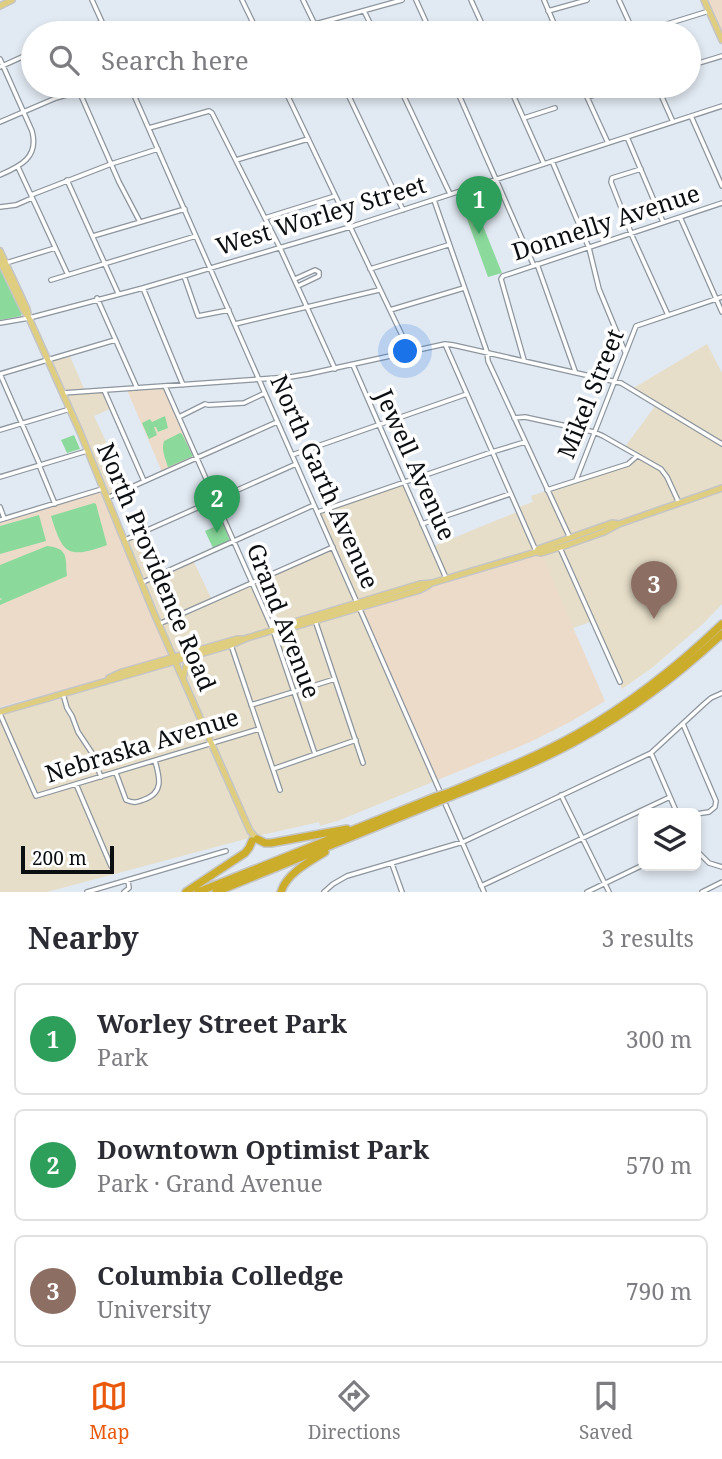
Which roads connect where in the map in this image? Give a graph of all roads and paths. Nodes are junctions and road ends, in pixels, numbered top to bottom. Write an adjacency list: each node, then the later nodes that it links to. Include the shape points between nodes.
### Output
1 (12, 0): 13 (main road)
2 (92, 0): 17 (street)
3 (242, 0): 18 (street)
4 (303, 0): 19 (street)
5 (402, 0): 12 (street)
6 (416, 0): 22 (street)
7 (471, 0): 23 (street)
8 (544, 0): 15 (street)
9 (587, 0): 15 (street)
10 (619, 0): 25 (street)
11 (704, 0): 16 (main road)
12 (395, 1): 14 (street)
13 (0, 6)
14 (364, 10): 20 (street); 21 (street)
15 (548, 11): 24 (street)
16 (709, 11): 26 (street); 27 (main road)
17 (102, 21)
18 (252, 21)
19 (313, 21)
20 (325, 21)
21 (369, 21)
22 (426, 21)
23 (481, 21)
24 (553, 21)
25 (630, 21)
26 (676, 21)
27 (722, 40)
28 (722, 56): 31 (street)
29 (21, 57): 32 (street)
30 (0, 59): 32 (street)
31 (701, 62)
32 (2, 66): 45 (street)
33 (56, 98): 45 (street)
34 (82, 98): 57 (street)
35 (136, 98): 50 (street, North Garth Avenue)
36 (289, 98): 52 (street)
37 (350, 98): 72 (street)
38 (405, 98): 65 (street)
39 (460, 98): 62 (street)
40 (515, 98): 47 (street)
41 (587, 98): 53 (street)
42 (662, 98): 49 (street)
43 (722, 106): 46 (street, West Worley Street)
44 (555, 108): 47 (street)
45 (23, 112): 48 (street); 59 (street, via 34,142 30,155)
46 (691, 116): 49 (street, West Worley Street); 64 (street)
47 (524, 118): 58 (street)
48 (0, 122)
49 (673, 122): 51 (street, West Worley Street)
50 (149, 128): 54 (street, North Garth Avenue); 55 (street, via 211,111)
51 (627, 137): 53 (street, West Worley Street); 60 (street)
52 (308, 139): 55 (street); 67 (street)
53 (608, 143): 56 (street, West Worley Street)
54 (158, 149): 57 (street); 71 (street, North Garth Avenue)
55 (236, 160): 74 (street)
56 (552, 161): 58 (street, West Worley Street); 82 (street)
57 (111, 164): 63 (street); 75 (street)
58 (544, 164): 62 (street, West Worley Street)
59 (18, 167): 61 (street); 66 (street)
60 (641, 169): 76 (street); 78 (street, via 611,182)
61 (0, 175)
62 (497, 179): 65 (street, West Worley Street); 88 (street)
63 (67, 180): 66 (street); 79 (street)
64 (722, 186)
65 (450, 194): 68 (street, West Worley Street)
66 (31, 196): 70 (street, via 16,205); 83 (street)
67 (335, 196): 74 (street); 77 (street)
68 (433, 200): 72 (street, West Worley Street); 81 (street)
69 (722, 203): 73 (street, Donnelly Avenue)
70 (0, 206)
71 (185, 209): 75 (street); 80 (street, North Garth Avenue)
72 (403, 210): 77 (street, West Worley Street)
73 (680, 217): 76 (street, Donnelly Avenue); 102 (street)
74 (265, 218): 84 (street)
75 (139, 222): 79 (street)
76 (664, 222): 78 (street, Donnelly Avenue)
77 (350, 227): 84 (street, West Worley Street); 90 (street)
78 (632, 233): 82 (street, Donnelly Avenue); 107 (street)
79 (93, 236): 87 (street)
80 (196, 236): 87 (street); 89 (street, North Garth Avenue)
81 (449, 244): 90 (street); 97 (street)
82 (589, 247): 88 (street, Donnelly Avenue); 115 (street, via 599,289)
83 (55, 248): 86 (street); 91 (street)
84 (280, 248): 89 (street, West Worley Street); 93 (street)
85 (0, 251): 86 (main road, North Providence Road)
86 (3, 262): 108 (main road, North Providence Road)
87 (105, 264): 91 (street); 99 (street)
88 (536, 265): 117 (street, Donnelly Avenue, via 502,277); 120 (street)
89 (211, 268): 92 (street, West Worley Street); 104 (street, North Garth Avenue)
90 (370, 269): 98 (street)
91 (68, 275): 94 (street)
92 (184, 275): 96 (street, West Worley Street); 104 (street, via 198,316)
93 (295, 279): 95 (street); 95 (street, via 319,272)
94 (51, 280)
95 (298, 286): 103 (street)
96 (143, 288): 99 (street, West Worley Street); 124 (street)
97 (464, 288): 105 (street); 114 (street)
98 (380, 290): 103 (street); 105 (street)
99 (119, 293): 101 (street, West Worley Street)
100 (722, 297): 102 (street, Mikel Street)
101 (97, 299): 108 (street, West Worley Street); 111 (street)
102 (716, 299): 106 (street); 107 (street, Mikel Street)
103 (308, 307): 110 (street); 119 (street)
104 (229, 310): 110 (street, North Garth Avenue)
105 (390, 310): 113 (street)
106 (722, 312)
107 (668, 315): 115 (street, Mikel Street, via 636,326)
108 (29, 318): 109 (street, West Worley Street); 116 (main road, North Providence Road)
109 (0, 323)
110 (235, 324): 122 (street, North Garth Avenue)
111 (115, 340): 116 (street); 126 (street)
112 (445, 345): 113 (street); 114 (street); 130 (street)
113 (410, 352): 118 (street)
114 (487, 352): 117 (street); 133 (street)
115 (625, 353): 123 (street, Mikel Street)
116 (48, 360): 121 (street); 128 (main road, North Providence Road)
117 (524, 360): 120 (street)
118 (353, 365): 119 (street); 136 (street, Jewell Avenue)
119 (335, 369): 122 (street)
120 (575, 372): 123 (street)
121 (0, 374): 135 (street)
122 (259, 380): 124 (street); 129 (street, North Garth Avenue)
123 (614, 380): 138 (street, Mikel Street); 140 (street)
124 (183, 385): 125 (street)
125 (165, 386): 126 (street); 132 (street, Grand Avenue)
126 (137, 388): 127 (street)
127 (104, 390): 128 (street); 150 (street)
128 (63, 393): 131 (main road, North Providence Road)
129 (265, 393): 132 (street, via 244,403 205,404); 134 (street, North Garth Avenue)
130 (467, 394): 136 (street); 142 (street)
131 (70, 409): 135 (street); 141 (main road, North Providence Road)
132 (179, 417): 145 (street, Grand Avenue)
133 (514, 418): 138 (street); 139 (street)
134 (277, 422): 143 (street, North Garth Avenue); 145 (street)
135 (22, 424): 137 (street); 147 (street)
136 (378, 425): 143 (street); 151 (street, Jewell Avenue)
137 (0, 430)
138 (594, 432): 144 (street); 149 (street, Mikel Street)
139 (526, 442): 142 (street); 154 (street)
140 (722, 444)
141 (88, 451): 147 (street); 153 (main road, North Providence Road)
142 (492, 452): 151 (street); 155 (street)
143 (292, 455): 146 (street, North Garth Avenue)
144 (637, 456): 149 (street, via 628,464); 159 (street, via 661,469)
145 (197, 458): 150 (street); 157 (street, Grand Avenue)
146 (296, 464): 157 (street); 160 (street, North Garth Avenue)
147 (39, 465): 148 (street); 158 (street)
148 (0, 477)
149 (576, 480): 154 (street)
150 (144, 481): 156 (street)
151 (404, 482): 162 (street); 164 (street, Jewell Avenue)
152 (722, 488): 159 (main road)
153 (102, 489): 156 (main road, North Providence Road); 158 (street)
154 (547, 490): 166 (street)
155 (510, 494): 164 (street); 171 (street)
156 (106, 498): 167 (main road, North Providence Road)
157 (216, 499): 167 (street); 168 (street, Grand Avenue)
158 (55, 503): 163 (street)
159 (679, 503): 165 (main road)
160 (314, 505): 162 (street, North Garth Avenue); 168 (street)
161 (0, 507): 163 (street)
162 (318, 512): 170 (street, North Garth Avenue)
163 (2, 519)
164 (422, 524): 172 (street, Jewell Avenue)
165 (619, 524): 166 (main road); 169 (main road)
166 (570, 539): 169 (main road)
167 (123, 541): 173 (main road, North Providence Road)
168 (234, 541): 173 (street); 174 (street, Grand Avenue)
169 (559, 545): 171 (main road); 191 (street)
170 (333, 547): 174 (street); 175 (street, North Garth Avenue)
171 (536, 552): 172 (main road)
172 (446, 579): 175 (main road)
173 (141, 583): 177 (main road, North Providence Road)
174 (253, 583): 177 (street); 180 (street, Grand Avenue)
175 (359, 605): 176 (main road); 179 (main road); 220 (street, North Garth Avenue)
176 (315, 620): 179 (main road); 189 (street)
177 (159, 624): 183 (main road, North Providence Road)
178 (722, 624): 210 (highway, via 614,711 546,750)
179 (284, 627): 180 (main road)
180 (274, 630): 182 (main road); 192 (street, Grand Avenue)
181 (722, 634): 210 (highway, via 647,697 580,739)
182 (247, 638): 184 (main road); 186 (main road)
183 (166, 640): 186 (main road, North Providence Road); 187 (main road)
184 (231, 645): 185 (main road); 195 (street)
185 (188, 658): 186 (main road); 188 (main road)
186 (175, 659): 187 (main road); 188 (main road, North Providence Road); 190 (main road)
187 (161, 661): 190 (main road)
188 (183, 678): 200 (main road, North Providence Road)
189 (335, 679): 192 (street); 199 (street)
190 (106, 680): 193 (main road)
191 (620, 682)
192 (293, 692): 195 (street); 202 (street, Grand Avenue)
193 (62, 693): 196 (main road); 207 (street)
194 (722, 693): 197 (street)
195 (251, 705): 198 (street)
196 (0, 712): 208 (street, Nebraska Avenue, via 36,796)
197 (683, 724): 201 (street); 215 (street, via 716,801 709,812)
198 (259, 729): 200 (street, Nebraska Avenue); 205 (street)
199 (356, 740): 202 (street); 204 (street)
200 (211, 744): 203 (street, Nebraska Avenue); 219 (main road, North Providence Road)
201 (651, 753): 211 (street); 212 (street)
202 (315, 754): 205 (street)
203 (155, 761): 206 (street, Nebraska Avenue); 206 (street, via 157,792 137,802 126,800)
204 (363, 762)
205 (273, 769): 209 (street)
206 (116, 773): 207 (street, Nebraska Avenue)
207 (101, 777): 208 (street, Nebraska Avenue)
208 (76, 784): 224 (street)
209 (280, 790)
210 (451, 794): 213 (highway, bridge)
211 (561, 795): 218 (street); 220 (street)
212 (670, 797): 214 (street); 218 (street)
213 (436, 800): 216 (highway); 217 (highway)
214 (675, 808)
215 (701, 813)
216 (364, 825): 219 (highway, via 271,843); 234 (highway)
217 (356, 835): 235 (highway); 236 (highway, via 306,865 287,880)
218 (583, 838): 229 (street); 230 (street)
219 (254, 840): 233 (highway, via 245,853)
220 (463, 842): 223 (street); 230 (street, North Garth Avenue)
221 (226, 851): 227 (street)
222 (701, 855): 225 (street)
223 (392, 864): 237 (street, via 343,878); 238 (street)
224 (111, 866)
225 (722, 867)
226 (638, 868): 229 (street)
227 (128, 880): 231 (street); 232 (street)
228 (722, 882): 242 (street)
229 (605, 884): 240 (street); 241 (street)
230 (481, 886): 239 (street, North Garth Avenue)
231 (87, 892)
232 (124, 892)
233 (186, 892)
234 (198, 892)
235 (216, 892)
236 (281, 892)
237 (324, 892)
238 (402, 892)
239 (484, 892)
240 (587, 892)
241 (609, 892)
242 (702, 892)

